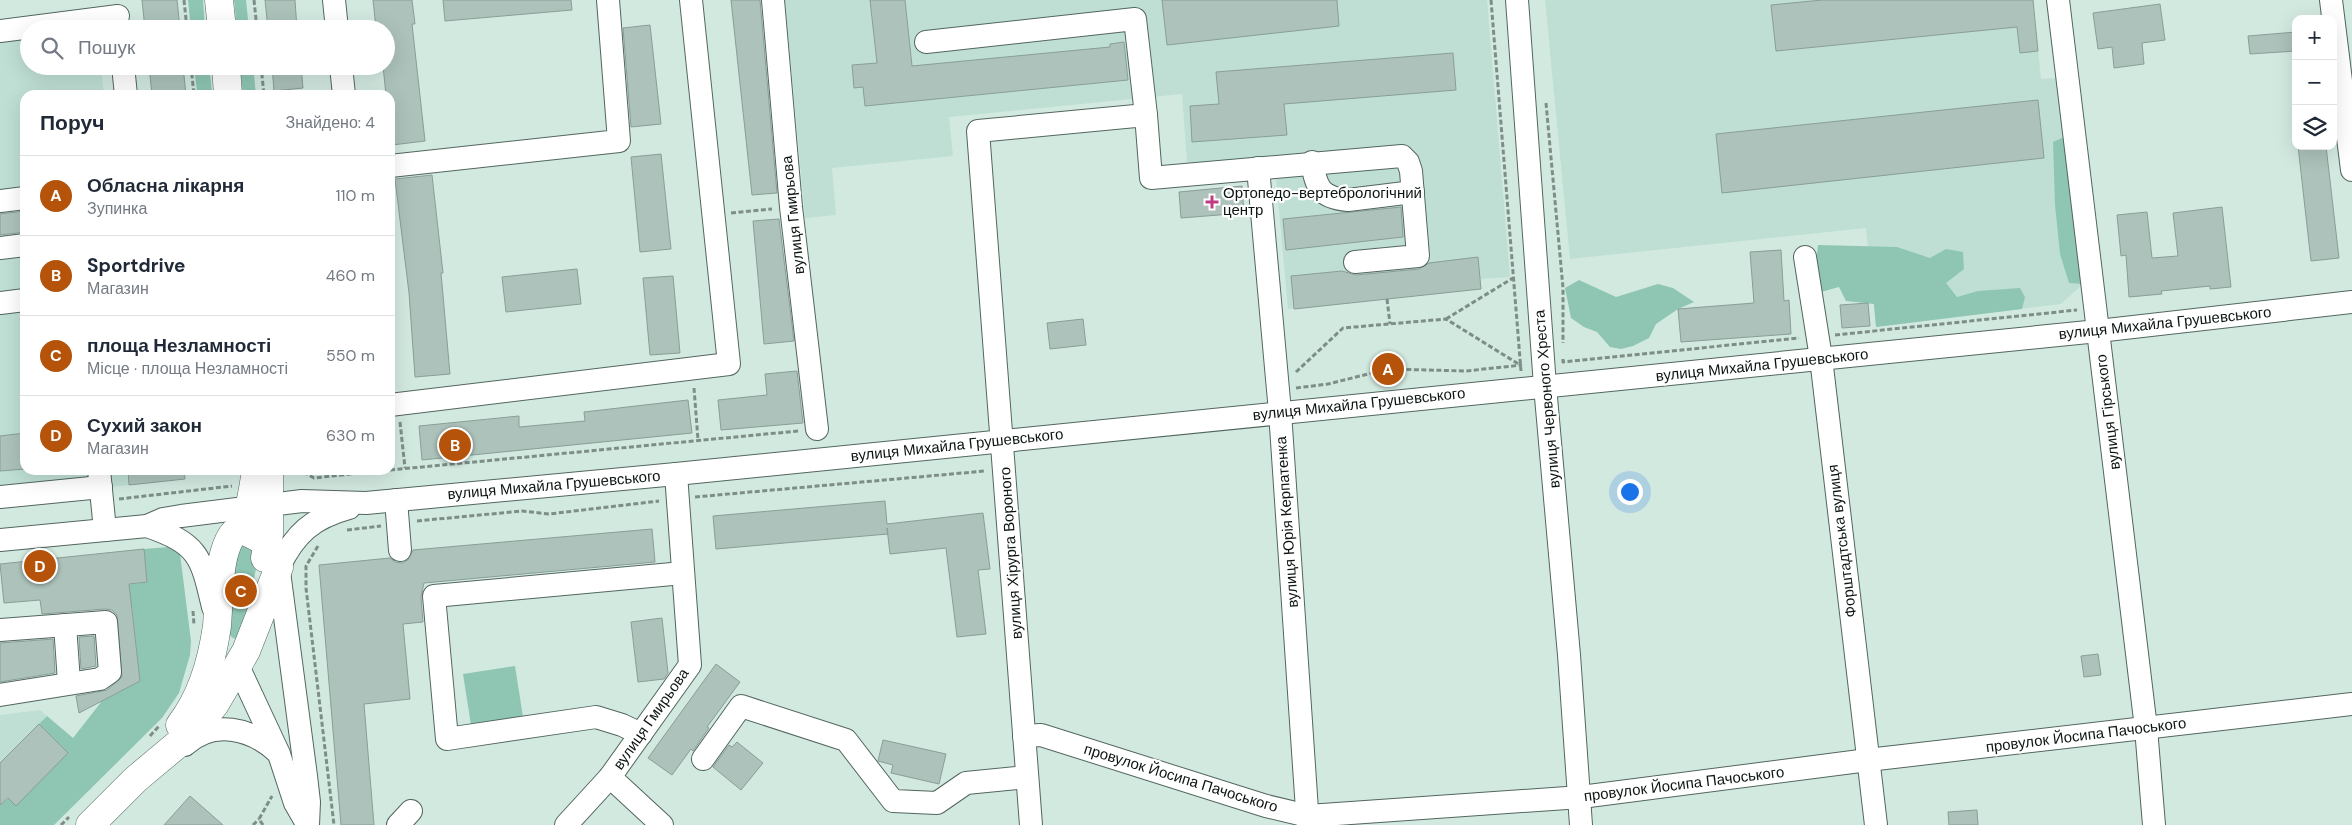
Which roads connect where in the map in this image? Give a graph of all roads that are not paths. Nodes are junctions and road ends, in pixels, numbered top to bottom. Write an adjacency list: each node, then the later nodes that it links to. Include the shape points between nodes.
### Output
1 (219, 0): 12 (main road)
2 (334, 0): 13 (street)
3 (608, 0): 25 (street, via 619,141)
4 (691, 0): 41 (street, via 729,364)
5 (773, 0): 43 (street, вулиця Гмирьова, via 791,206)
6 (1517, 0): 40 (street, вулиця Червоного Хреста, via 1553,362)
7 (2058, 0): 38 (street, вулиця Гірського)
8 (2331, 0): 27 (street)
9 (1138, 10): 16 (street); 23 (street)
10 (118, 15): 11 (street)
11 (81, 20)
12 (221, 20)
13 (336, 20)
14 (20, 28): 15 (street)
15 (0, 31)
16 (926, 42)
17 (124, 75): 20 (street)
18 (227, 75): 21 (main road)
19 (342, 75): 22 (street)
20 (125, 90)
21 (228, 90)
22 (343, 90)
23 (1146, 116): 26 (street, via 1151,178); 44 (street, вулиця Хірурга Вороного, via 978,131)
24 (1312, 162): 26 (street); 28 (street, via 1320,190 1338,199); 28 (street, via 1402,156 1411,170)
25 (395, 165)
26 (1258, 168): 42 (street, вулиця Юрія Керпатенка)
27 (2352, 170)
28 (1413, 192): 34 (street, via 1418,256)
29 (20, 199): 30 (street)
30 (0, 201)
31 (20, 246): 32 (street)
32 (0, 248)
33 (1805, 256): 39 (street, Форштадтська вулиця)
34 (1355, 262)
35 (20, 301): 37 (street)
36 (2352, 302): 38 (street, вулиця Михайла Грушевського)
37 (0, 303)
38 (2098, 332): 39 (street, вулиця Михайла Грушевського); 65 (street, вулиця Гірського)
39 (1820, 358): 40 (street, вулиця Михайла Грушевського); 70 (street, Форштадтська вулиця)
40 (1534, 387): 42 (street, вулиця Михайла Грушевського); 74 (street, вулиця Червоного Хреста)
41 (395, 404)
42 (1280, 412): 44 (street, вулиця Михайла Грушевського); 75 (street, вулиця Юрія Керпатенка)
43 (817, 429)
44 (1002, 441): 45 (street, вулиця Михайла Грушевського); 67 (street, вулиця Хірурга Вороного)
45 (676, 474): 49 (street, вулиця Михайла Грушевського); 57 (street, вулиця Гмирьова)
46 (100, 479): 48 (street); 53 (street)
47 (256, 495): 50 (street); 50 (street, via 273,481 284,492); 51 (street, via 291,512); 52 (street, via 209,519 189,515 163,519); 56 (main road); 60 (main road, via 224,552 220,573)
48 (0, 498)
49 (396, 500): 51 (street, вулиця Михайла Грушевського, via 366,503); 55 (street)
50 (302, 501): 51 (street)
51 (333, 516): 56 (street, via 312,523 286,552)
52 (147, 526): 53 (street); 60 (street, via 173,535 194,550 205,571)
53 (105, 530): 54 (street)
54 (0, 540)
55 (400, 550)
56 (273, 557): 60 (main road); 77 (street, via 303,749 309,802)
57 (683, 573): 66 (street, вулиця Гмирьова, via 690,665); 66 (street, via 434,596 447,739 596,717 622,724)
58 (64, 626): 59 (street); 62 (street); 62 (street, via 106,622 110,672 100,678)
59 (0, 630)
60 (222, 634): 61 (main road); 73 (main road, via 193,706)
61 (238, 666): 68 (street); 73 (main road, via 215,704 196,726)
62 (69, 682): 63 (street)
63 (0, 695)
64 (2352, 704): 65 (street, провулок Йосипа Пачоського)
65 (2146, 728): 70 (street, провулок Йосипа Пачоського); 83 (street, вулиця Гірського)
66 (641, 734): 71 (street, вулиця Гмирьова)
67 (1024, 736): 72 (street, вулиця Хірурга Вороного); 75 (street, провулок Йосипа Пачоського, via 1041,735)
68 (279, 754): 73 (street, via 257,737 216,729 193,738 156,772); 77 (street, via 295,803)
69 (702, 759): 72 (street, via 741,706 846,740 893,801 937,804 966,783)
70 (1868, 760): 74 (street, провулок Йосипа Пачоського); 82 (street, Форштадтська вулиця)
71 (610, 777): 78 (street, вулиця Гмирьова); 79 (street)
72 (1027, 777): 80 (street, вулиця Хірурга Вороного)
73 (136, 779): 76 (main road)
74 (1581, 797): 75 (street, провулок Йосипа Пачоського); 81 (street, вулиця Червоного Хреста)
75 (1308, 820)
76 (90, 825)
77 (308, 825)
78 (566, 825)
79 (662, 825)
80 (1031, 825)
81 (1581, 825)
82 (1876, 825)
83 (2154, 825)

